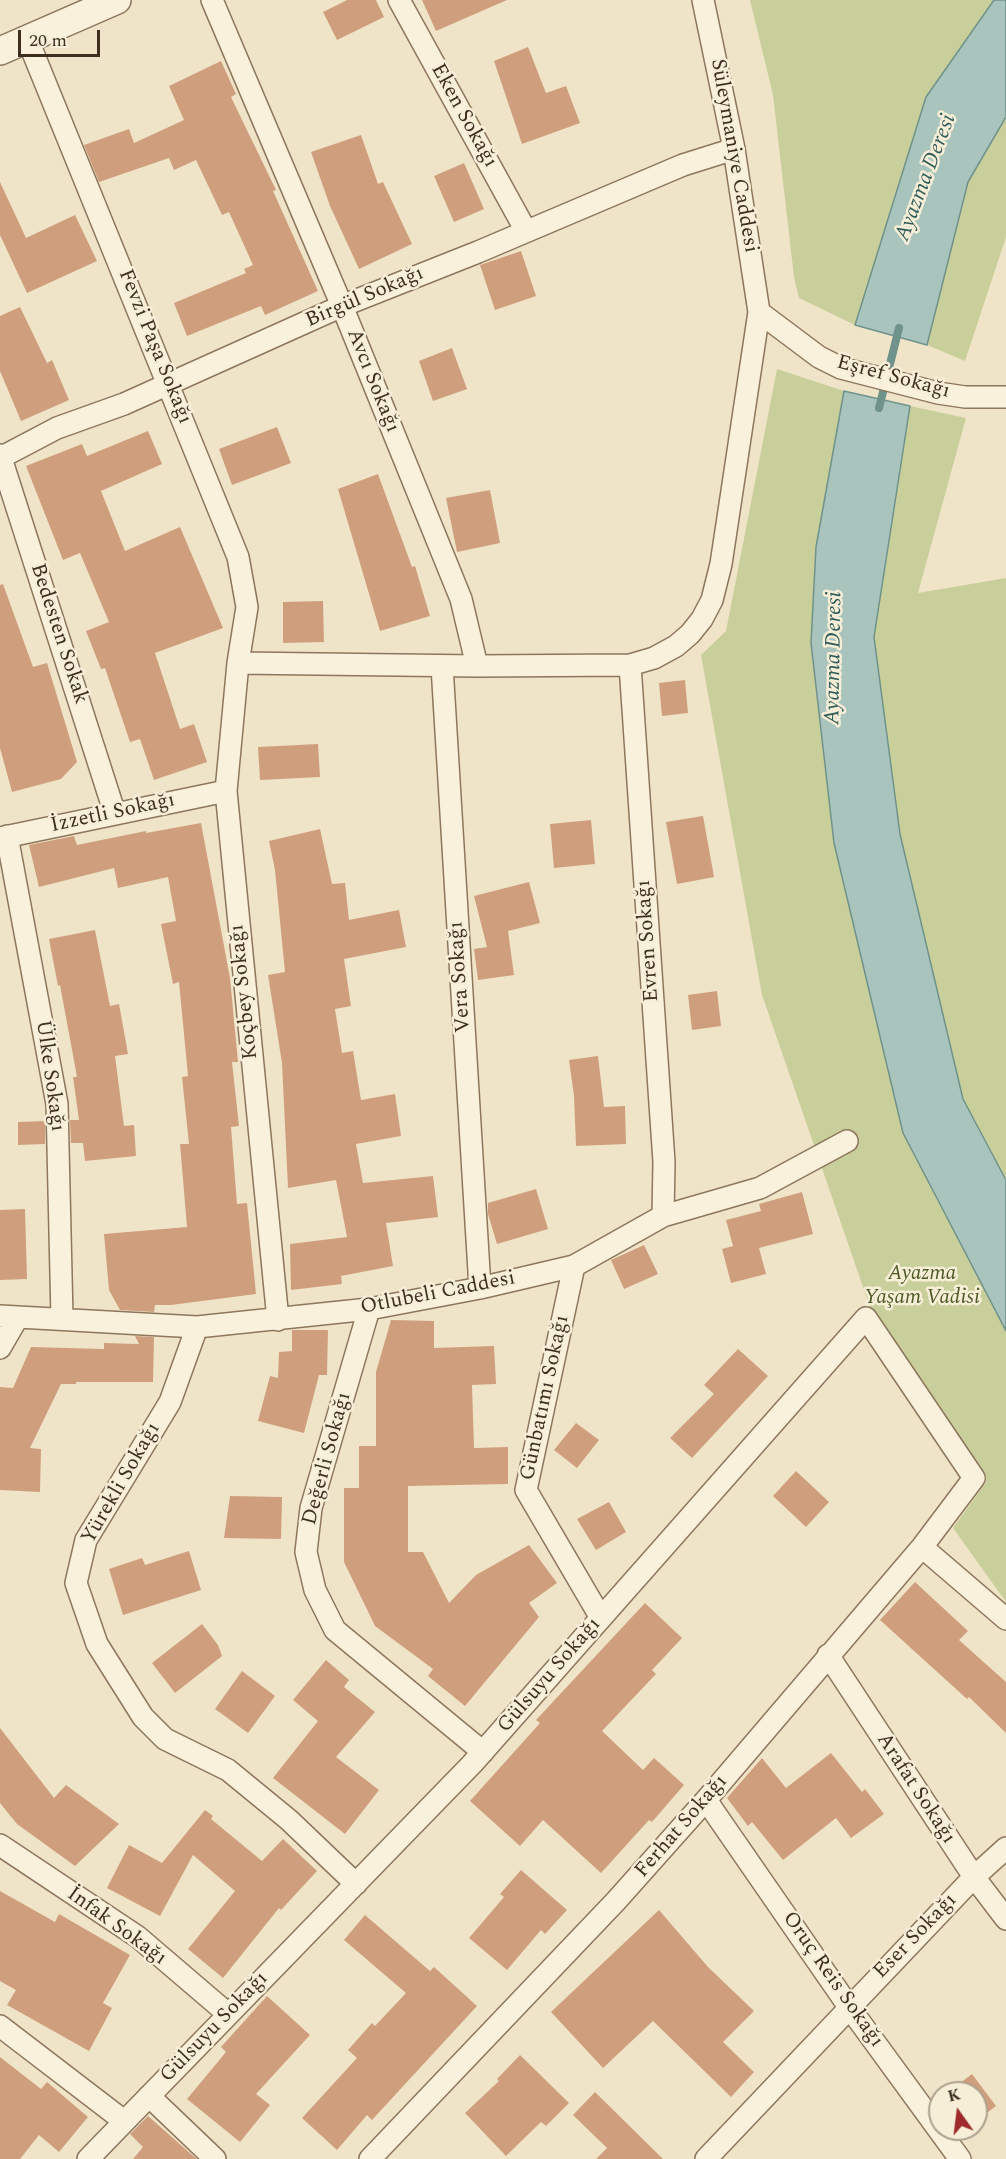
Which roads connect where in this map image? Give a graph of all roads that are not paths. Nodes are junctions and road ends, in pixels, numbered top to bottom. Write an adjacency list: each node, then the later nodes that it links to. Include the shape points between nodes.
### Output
1 (117, 0): 5 (street)
2 (212, 0): 9 (street, Avcı Sokağı)
3 (399, 0): 8 (street, Eken Sokağı)
4 (704, 0): 7 (street, Süleymaniye Caddesi)
5 (27, 38): 6 (street); 11 (street, Fevzi Paşa Sokağı)
6 (0, 51)
7 (734, 149): 8 (street, Birgül Sokağı, via 683,165); 10 (street, Süleymaniye Caddesi)
8 (526, 231): 9 (street, Birgül Sokağı)
9 (342, 306): 11 (street, Birgül Sokağı); 17 (street, Avcı Sokağı, via 460,599)
10 (759, 312): 12 (street, Eşref Sokağı, via 819,357 841,368 938,393); 15 (street, Süleymaniye Caddesi, via 721,564 712,600 702,619 676,646)
11 (169, 384): 13 (street, Birgül Sokağı, via 57,428); 14 (street, Fevzi Paşa Sokağı, via 238,557 247,607)
12 (1006, 397)
13 (0, 457): 19 (street, Bedesten Sokak)
14 (238, 663): 16 (street, Süleymaniye Caddesi); 18 (street, Koçbey Sokağı)
15 (630, 665): 17 (street, Süleymaniye Caddesi); 22 (street, Evren Sokağı, via 664,1162)
16 (442, 666): 17 (street, Süleymaniye Caddesi); 24 (street, Vera Sokağı)
17 (477, 666)
18 (226, 791): 19 (street, İzzetli Sokağı); 28 (street, Koçbey Sokağı)
19 (115, 814): 20 (street, İzzetli Sokağı)
20 (4, 837): 27 (street, Ülke Sokağı, via 57,1104)
21 (847, 1141): 22 (street, Otlubeli Caddesi, via 760,1188)
22 (663, 1216): 23 (street, Otlubeli Caddesi)
23 (574, 1266): 24 (street, Otlubeli Caddesi); 33 (street, Günbatımı Sokağı, via 526,1490)
24 (480, 1288): 25 (street, Otlubeli Caddesi)
25 (369, 1310): 28 (street, Otlubeli Caddesi); 36 (street, Değerli Sokağı, via 311,1508 306,1552 315,1590 335,1630)
26 (9, 1316): 27 (street, Otlubeli Caddesi); 30 (street)
27 (62, 1318): 29 (street, Otlubeli Caddesi)
28 (278, 1320): 29 (street, Otlubeli Caddesi)
29 (197, 1327): 41 (street, Yürekli Sokağı, via 170,1402 86,1540 76,1583 97,1644 143,1717 165,1739 228,1770 289,1820)
30 (0, 1348)
31 (974, 1478): 32 (street, Ferhat Sokağı); 33 (street, Gülsuyu Sokağı, via 866,1318)
32 (922, 1547): 34 (street); 35 (street, Ferhat Sokağı)
33 (601, 1618): 36 (street, Gülsuyu Sokağı)
34 (1006, 1619)
35 (828, 1655): 37 (street, Ferhat Sokağı); 40 (street, Arafat Sokağı)
36 (483, 1752): 41 (street, Gülsuyu Sokağı)
37 (706, 1800): 43 (street, Oruç Reis Sokağı); 50 (street, Ferhat Sokağı, via 616,1901)
38 (0, 1845): 44 (street, İnfak Sokağı, via 138,1937)
39 (1006, 1848): 40 (street, Eser Sokağı)
40 (974, 1877): 42 (street, Arafat Sokağı); 43 (street, Eser Sokağı)
41 (356, 1884): 44 (street, Gülsuyu Sokağı)
42 (1006, 1919)
43 (849, 2007): 51 (street, Eser Sokağı); 52 (street, Oruç Reis Sokağı)
44 (228, 2014): 46 (street, Gülsuyu Sokağı)
45 (0, 2026): 47 (street)
46 (149, 2097): 47 (street, Gülsuyu Sokağı); 49 (street)
47 (124, 2121): 48 (street, Gülsuyu Sokağı)
48 (88, 2159)
49 (215, 2159)
50 (370, 2159)
51 (706, 2159)
52 (960, 2159)

